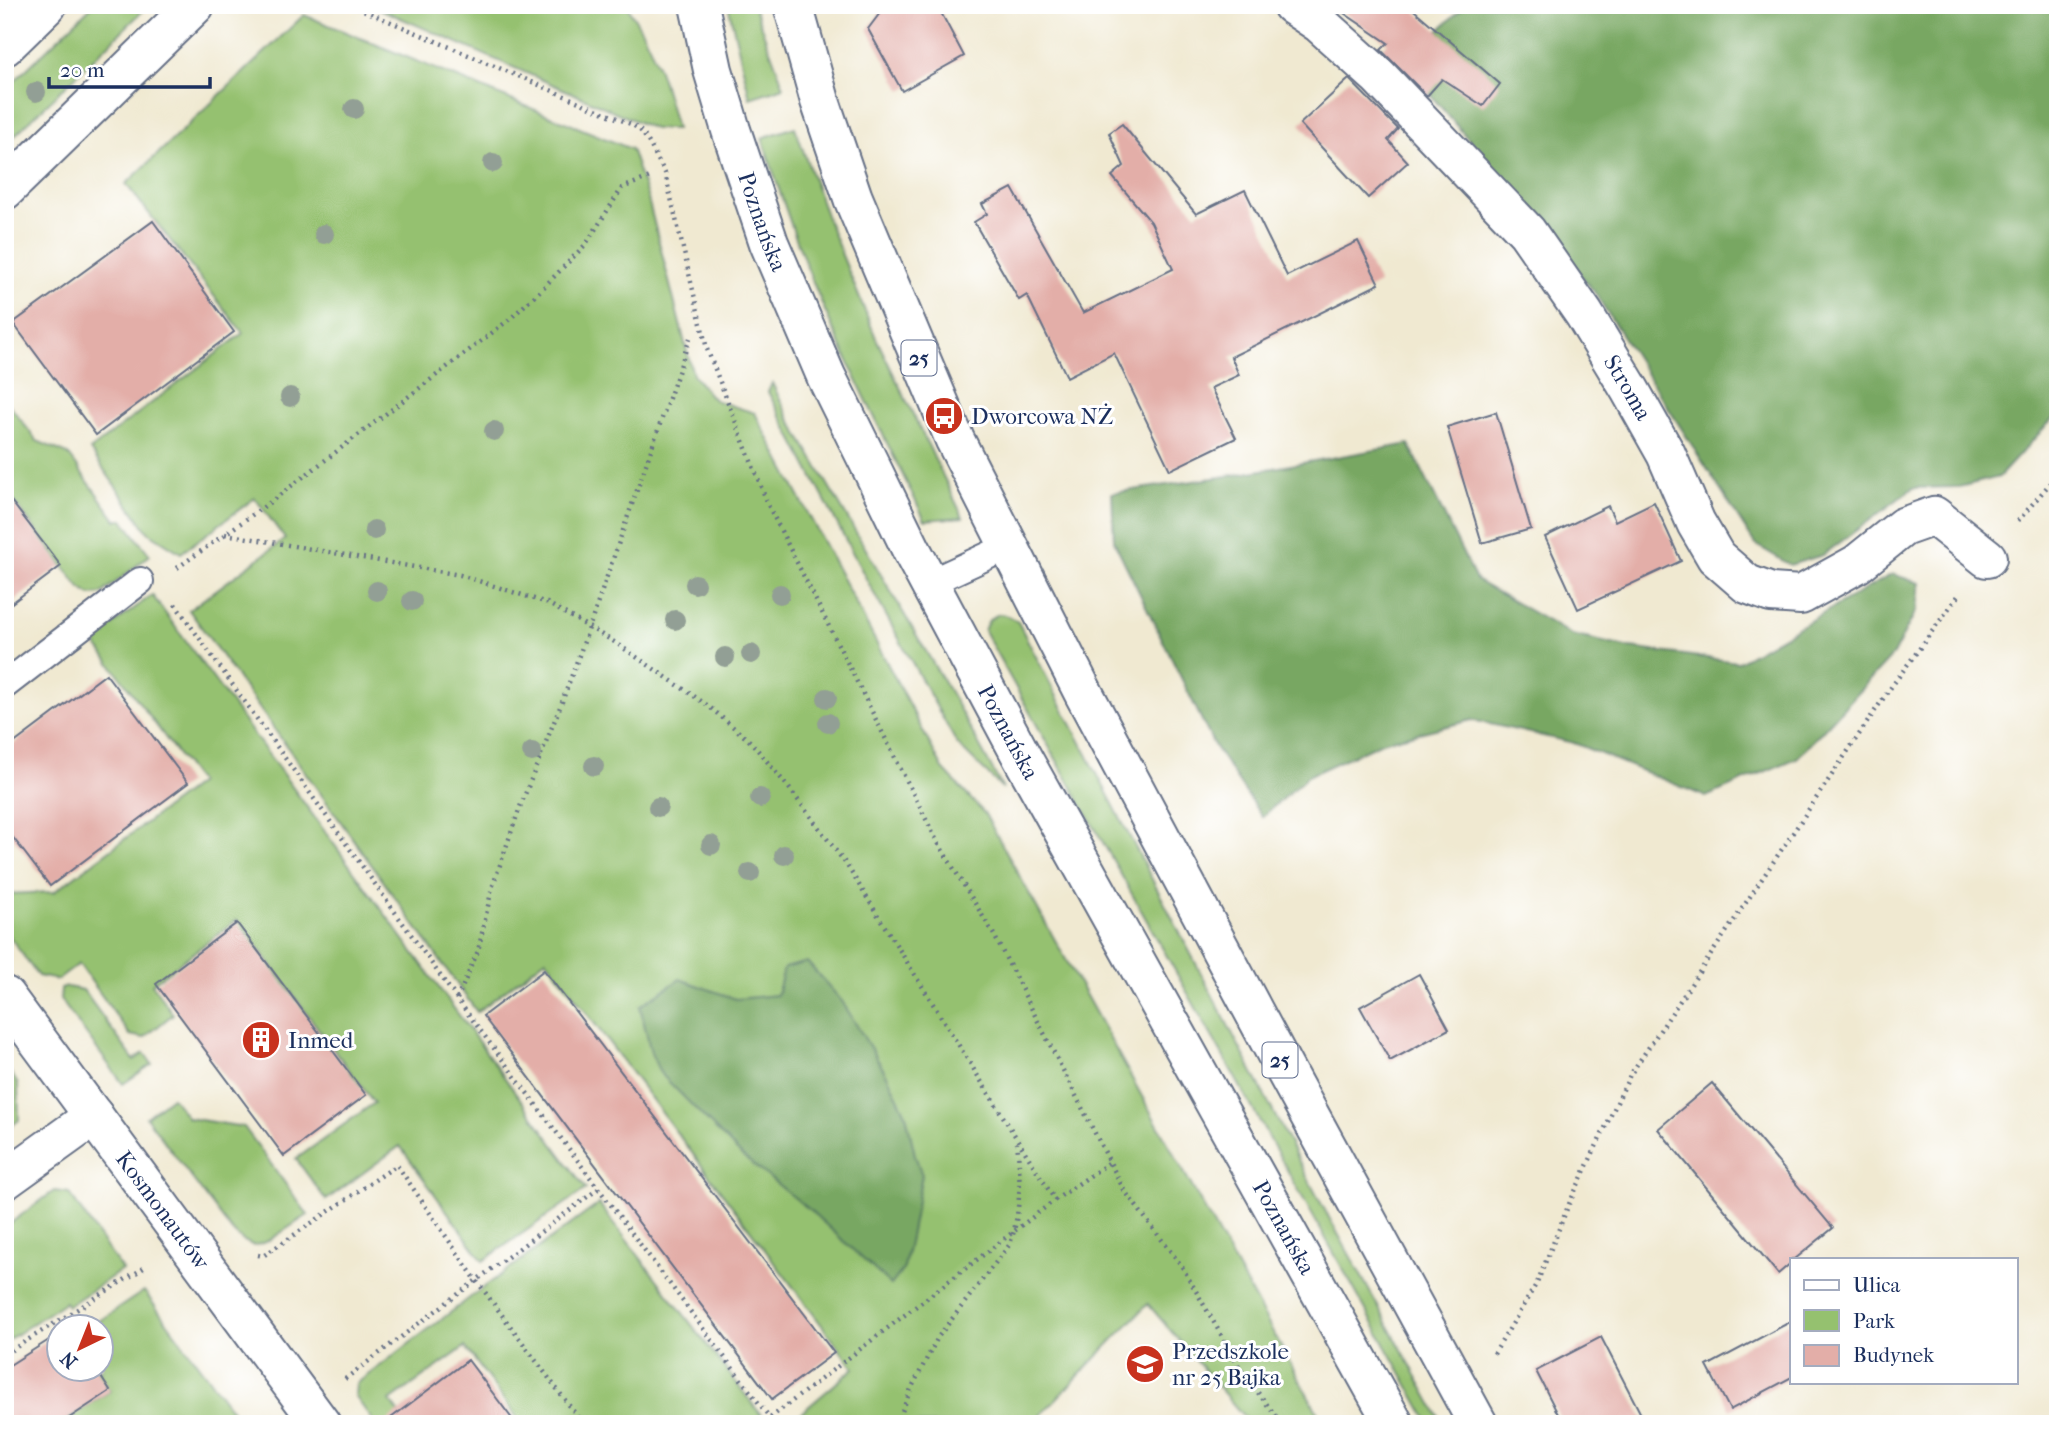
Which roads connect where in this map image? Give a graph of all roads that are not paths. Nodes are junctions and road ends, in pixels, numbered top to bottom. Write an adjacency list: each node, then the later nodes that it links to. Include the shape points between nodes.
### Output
1 (47, 5): 7 (main road)
2 (195, 5): 9 (main road)
3 (672, 5): 8 (main road)
4 (699, 5): 8 (main road, Poznańska)
5 (793, 5): 10 (main road, 25, via 834,146 862,222 955,440)
6 (1292, 5): 11 (main road, Stroma, via 1379,77 1527,232 1630,390 1716,557 1747,584 1771,593 1801,595 1857,564 1903,527 1934,516)
7 (5, 46)
8 (713, 70): 13 (main road, Poznańska, via 769,243 826,376)
9 (5, 190)
10 (1009, 545): 13 (lane); 18 (main road, 25, via 1084,694)
11 (1987, 558)
12 (140, 581): 14 (lane)
13 (929, 583): 20 (main road, Poznańska)
14 (5, 685)
15 (5, 996): 16 (main road, Kosmonautów)
16 (94, 1116): 17 (main road); 19 (main road, Kosmonautów)
17 (5, 1180)
18 (1470, 1410)
19 (321, 1424)
20 (1394, 1424)

